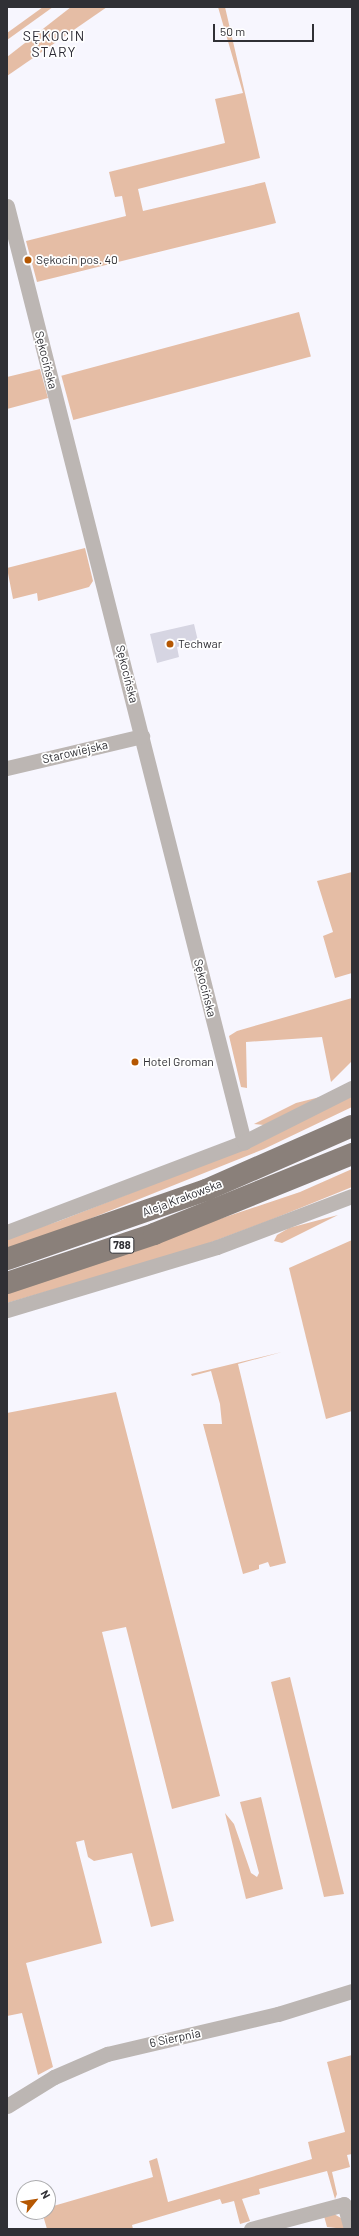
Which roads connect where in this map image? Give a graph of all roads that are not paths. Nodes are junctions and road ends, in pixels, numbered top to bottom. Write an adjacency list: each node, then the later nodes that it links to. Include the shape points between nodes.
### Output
1 (7, 206): 2 (street, Sękocińska)
2 (142, 736): 3 (street, Starowiejska); 6 (street, Sękocińska)
3 (7, 768)
4 (352, 1088): 6 (street)
5 (352, 1126): 10 (main road, Aleja Krakowska / 788, via 206,1190)
6 (244, 1142): 9 (street)
7 (352, 1154): 11 (main road, Aleja Krakowska / 788, via 161,1232)
8 (352, 1196): 12 (street, via 218,1247)
9 (7, 1232)
10 (7, 1259)
11 (7, 1283)
12 (7, 1310)
13 (352, 1991): 14 (street, 6 Sierpnia, via 300,2008 107,2054 54,2077)
14 (7, 2106)
15 (251, 2229): 16 (street, via 344,2204)
16 (351, 2229)

